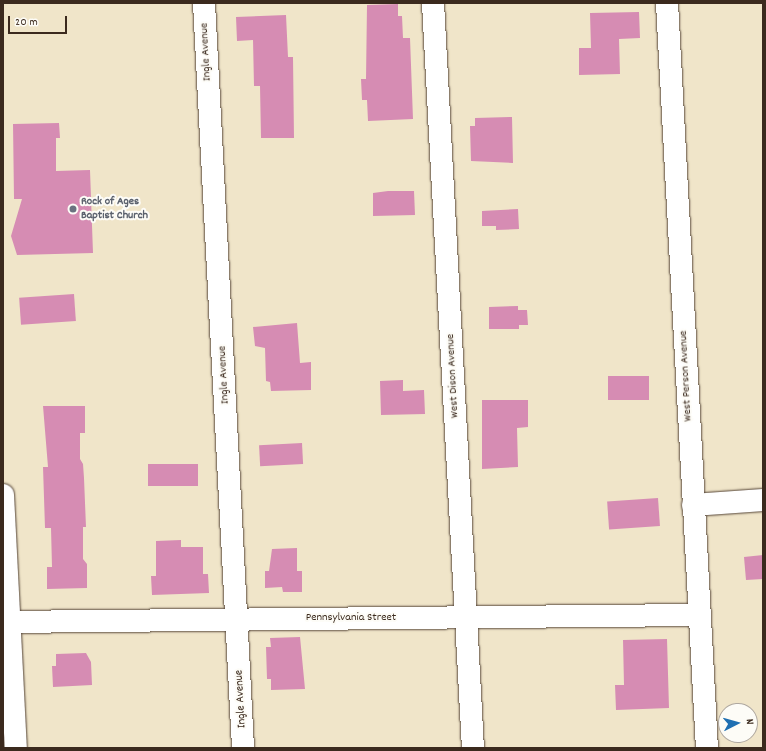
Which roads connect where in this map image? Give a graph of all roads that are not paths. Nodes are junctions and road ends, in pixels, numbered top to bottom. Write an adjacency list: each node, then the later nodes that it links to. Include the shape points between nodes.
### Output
1 (204, 3): 9 (street, Ingle Avenue)
2 (433, 3): 8 (street, West Dison Avenue)
3 (667, 3): 6 (street, West Person Avenue)
4 (3, 495): 10 (street)
5 (763, 500): 6 (street)
6 (693, 505): 7 (street, West Person Avenue)
7 (700, 615): 8 (street, Pennsylvania Street); 14 (street, West Person Avenue)
8 (466, 618): 9 (street, Pennsylvania Street); 13 (street, West Dison Avenue)
9 (237, 619): 10 (street, Pennsylvania Street); 12 (street, Ingle Avenue)
10 (6, 622): 11 (street)
11 (16, 748)
12 (243, 748)
13 (473, 748)
14 (707, 748)

